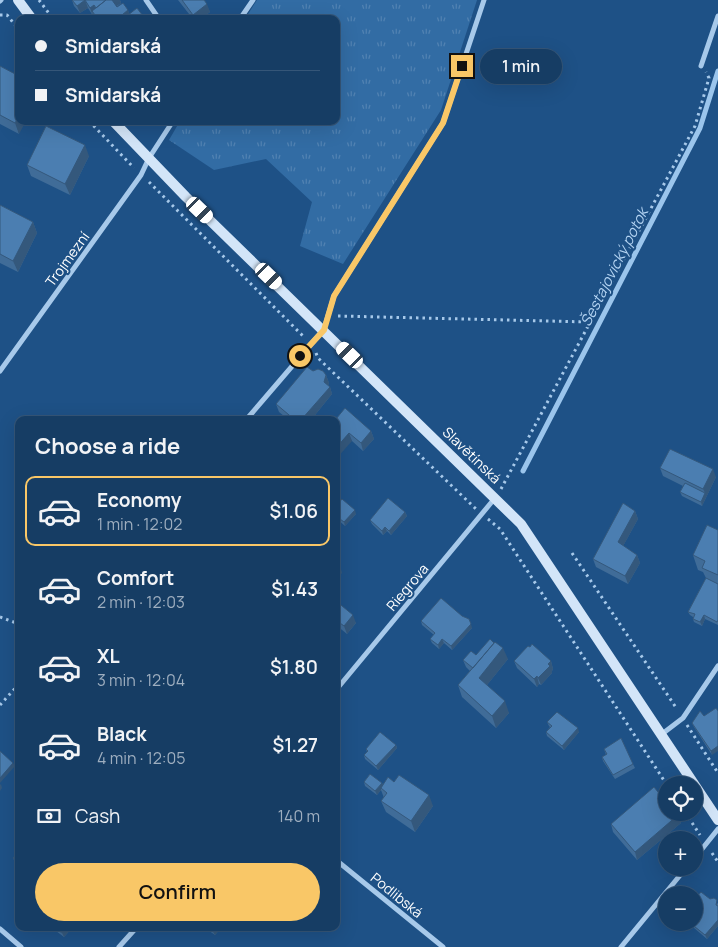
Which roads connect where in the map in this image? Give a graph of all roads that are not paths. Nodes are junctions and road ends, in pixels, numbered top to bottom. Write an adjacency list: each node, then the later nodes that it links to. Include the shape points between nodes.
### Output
1 (18, 0): 5 (street)
2 (146, 0): 6 (street)
3 (253, 0): 7 (street)
4 (484, 0): 13 (street, via 443,123 334,296)
5 (29, 15)
6 (156, 15)
7 (243, 15)
8 (718, 16): 9 (street)
9 (701, 66)
10 (117, 125): 12 (street, Slavětínská)
11 (170, 125): 12 (street, Trojmezní)
12 (149, 158): 13 (street, Slavětínská); 14 (street, Trojmezní, via 141,175)
13 (324, 330): 15 (street); 16 (street, Slavětínská)
14 (0, 371)
15 (249, 416)
16 (496, 498): 18 (street, Riegrova); 19 (street, Slavětínská, via 521,524)
17 (718, 666): 19 (street, via 682,718)
18 (340, 685)
19 (662, 734): 20 (street, Slavětínská)
20 (718, 820)
21 (718, 829): 22 (street)
22 (703, 848)
23 (340, 863): 29 (street, Podlibská)
24 (679, 876): 30 (street)
25 (0, 929): 27 (street)
26 (133, 931): 28 (street)
27 (21, 947)
28 (119, 947)
29 (443, 947)
30 (621, 947)

